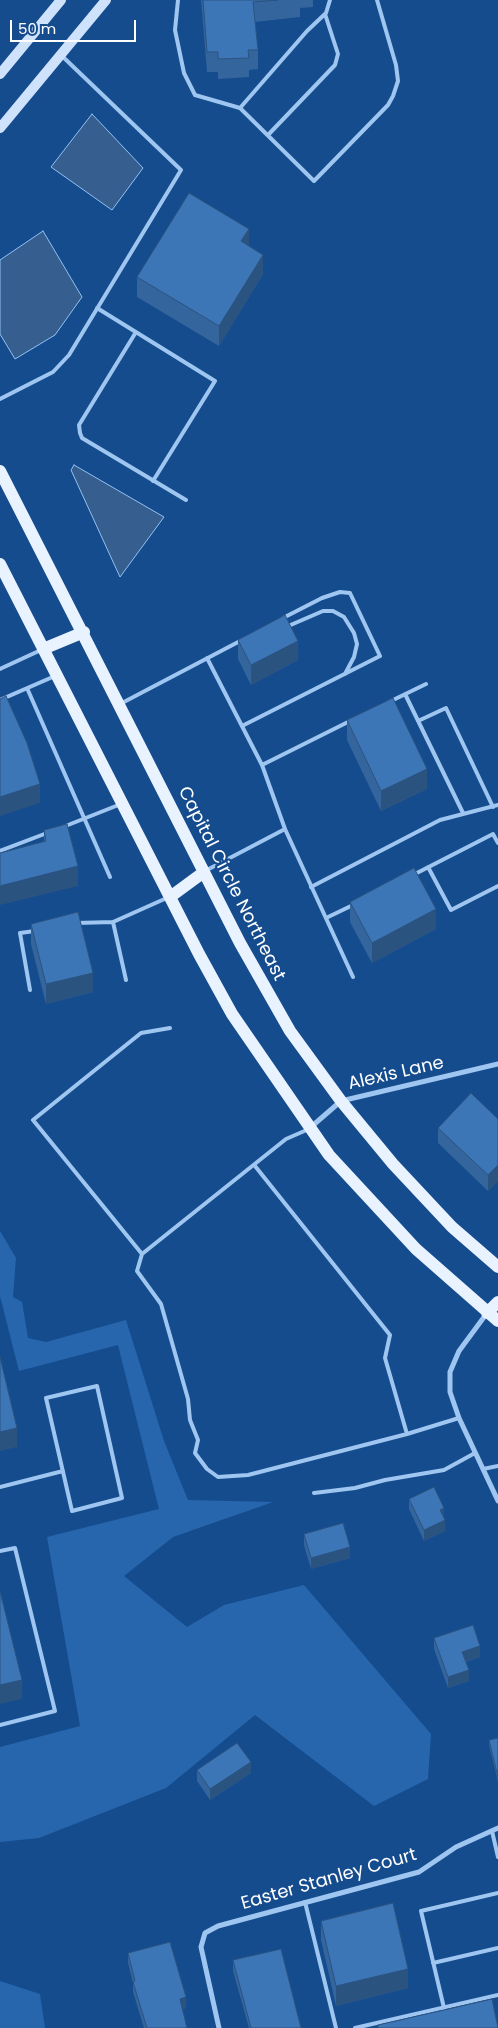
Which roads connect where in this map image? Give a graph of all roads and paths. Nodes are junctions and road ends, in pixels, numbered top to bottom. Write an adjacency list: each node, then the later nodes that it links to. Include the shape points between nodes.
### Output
1 (60, 0): 8 (street)
2 (106, 0): 7 (street)
3 (178, 0): 9 (lane, via 175,30 184,73 195,95)
4 (330, 0): 6 (lane)
5 (377, 0): 11 (lane, via 398,81 388,105 314,181)
6 (325, 14): 9 (lane); 11 (lane, via 338,54 335,65)
7 (60, 54): 10 (street); 12 (lane, via 181,170)
8 (0, 74)
9 (240, 108): 11 (lane)
10 (0, 128)
11 (268, 135)
12 (98, 308): 13 (lane); 14 (lane, via 69,354 53,372)
13 (136, 332): 16 (lane, via 79,425 80,434); 16 (lane, via 215,382)
14 (0, 399)
15 (0, 471): 21 (main road, Capital Circle Northeast)
16 (153, 481): 17 (lane)
17 (186, 500)
18 (0, 564): 25 (main road)
19 (280, 620): 28 (lane, via 322,598 340,592 350,593 380,656)
20 (279, 630): 28 (lane, via 323,611 333,611 344,617 357,644)
21 (84, 632): 25 (main road); 35 (main road, Capital Circle Northeast)
22 (246, 638): 24 (lane)
23 (245, 644): 24 (lane)
24 (229, 647): 26 (lane)
25 (44, 649): 27 (lane); 29 (main road)
26 (207, 658): 35 (lane); 38 (lane)
27 (0, 669)
28 (345, 674): 38 (lane)
29 (57, 675): 31 (lane); 40 (main road)
30 (426, 684): 32 (lane)
31 (27, 688): 33 (lane); 44 (lane)
32 (405, 694): 34 (lane); 37 (lane)
33 (0, 700)
34 (388, 702)
35 (120, 704): 51 (main road, Capital Circle Northeast)
36 (354, 719): 39 (lane)
37 (418, 721): 42 (lane, via 446,708); 43 (lane)
38 (242, 726): 39 (lane)
39 (262, 765): 46 (lane)
40 (122, 804): 44 (lane); 56 (main road)
41 (498, 805): 42 (lane)
42 (493, 807): 43 (lane)
43 (462, 813): 55 (lane, via 440,820)
44 (84, 819): 45 (lane); 53 (lane)
45 (59, 828)
46 (285, 829): 51 (lane); 55 (lane)
47 (51, 832): 49 (lane)
48 (498, 843): 50 (lane, via 494,834)
49 (0, 852)
50 (428, 867): 52 (lane); 54 (lane, via 451,910)
51 (204, 872): 56 (main road); 67 (main road, Capital Circle Northeast, via 290,1031)
52 (411, 876)
53 (110, 877)
54 (498, 886)
55 (312, 887): 58 (lane)
56 (170, 897): 59 (lane); 68 (main road, via 232,1014)
57 (360, 901): 58 (lane)
58 (326, 918): 62 (lane)
59 (112, 922): 60 (lane, via 86,921); 63 (lane)
60 (67, 925)
61 (39, 930): 64 (lane, via 20,933)
62 (353, 977)
63 (126, 980)
64 (30, 990)
65 (170, 1028): 70 (lane, via 141,1033 33,1120)
66 (498, 1064): 67 (street, Alexis Lane)
67 (341, 1101): 68 (street, Alexis Lane); 71 (main road, Capital Circle Northeast, via 405,1178 452,1227)
68 (309, 1128): 69 (lane, via 286,1139); 73 (main road, via 409,1242)
69 (254, 1166): 70 (lane); 76 (lane, via 390,1334 385,1358)
70 (142, 1254): 76 (lane, via 138,1271 161,1304 198,1440 195,1453 218,1477 248,1475)
71 (498, 1267)
72 (498, 1302): 73 (main road)
73 (487, 1313): 74 (main road); 75 (street, via 459,1351 450,1372 450,1392)
74 (498, 1321)
75 (459, 1418): 76 (lane); 77 (street)
76 (407, 1434)
77 (475, 1453): 79 (street); 82 (lane, via 444,1470)
78 (498, 1466): 79 (lane)
79 (483, 1469): 83 (street)
80 (63, 1471): 80 (lane, via 46,1398 97,1386 122,1498 72,1510); 81 (lane)
81 (0, 1487)
82 (314, 1493)
83 (498, 1501)
84 (0, 1551): 85 (lane, via 16,1548 55,1711)
85 (0, 1725)
86 (498, 1828): 87 (street, Easter Stanley Court)
87 (492, 1831): 88 (lane); 90 (street, Easter Stanley Court, via 456,1847 418,1872)
88 (498, 1857)
89 (498, 1893): 92 (lane, via 421,1911)
90 (305, 1902): 95 (street, Easter Stanley Court, via 218,1926 205,1933 201,1948); 96 (lane)
91 (498, 1948): 92 (lane)
92 (433, 1963): 94 (lane)
93 (498, 1995): 94 (lane)
94 (444, 2008): 97 (lane)
95 (219, 2028)
96 (336, 2028)
97 (355, 2028)

